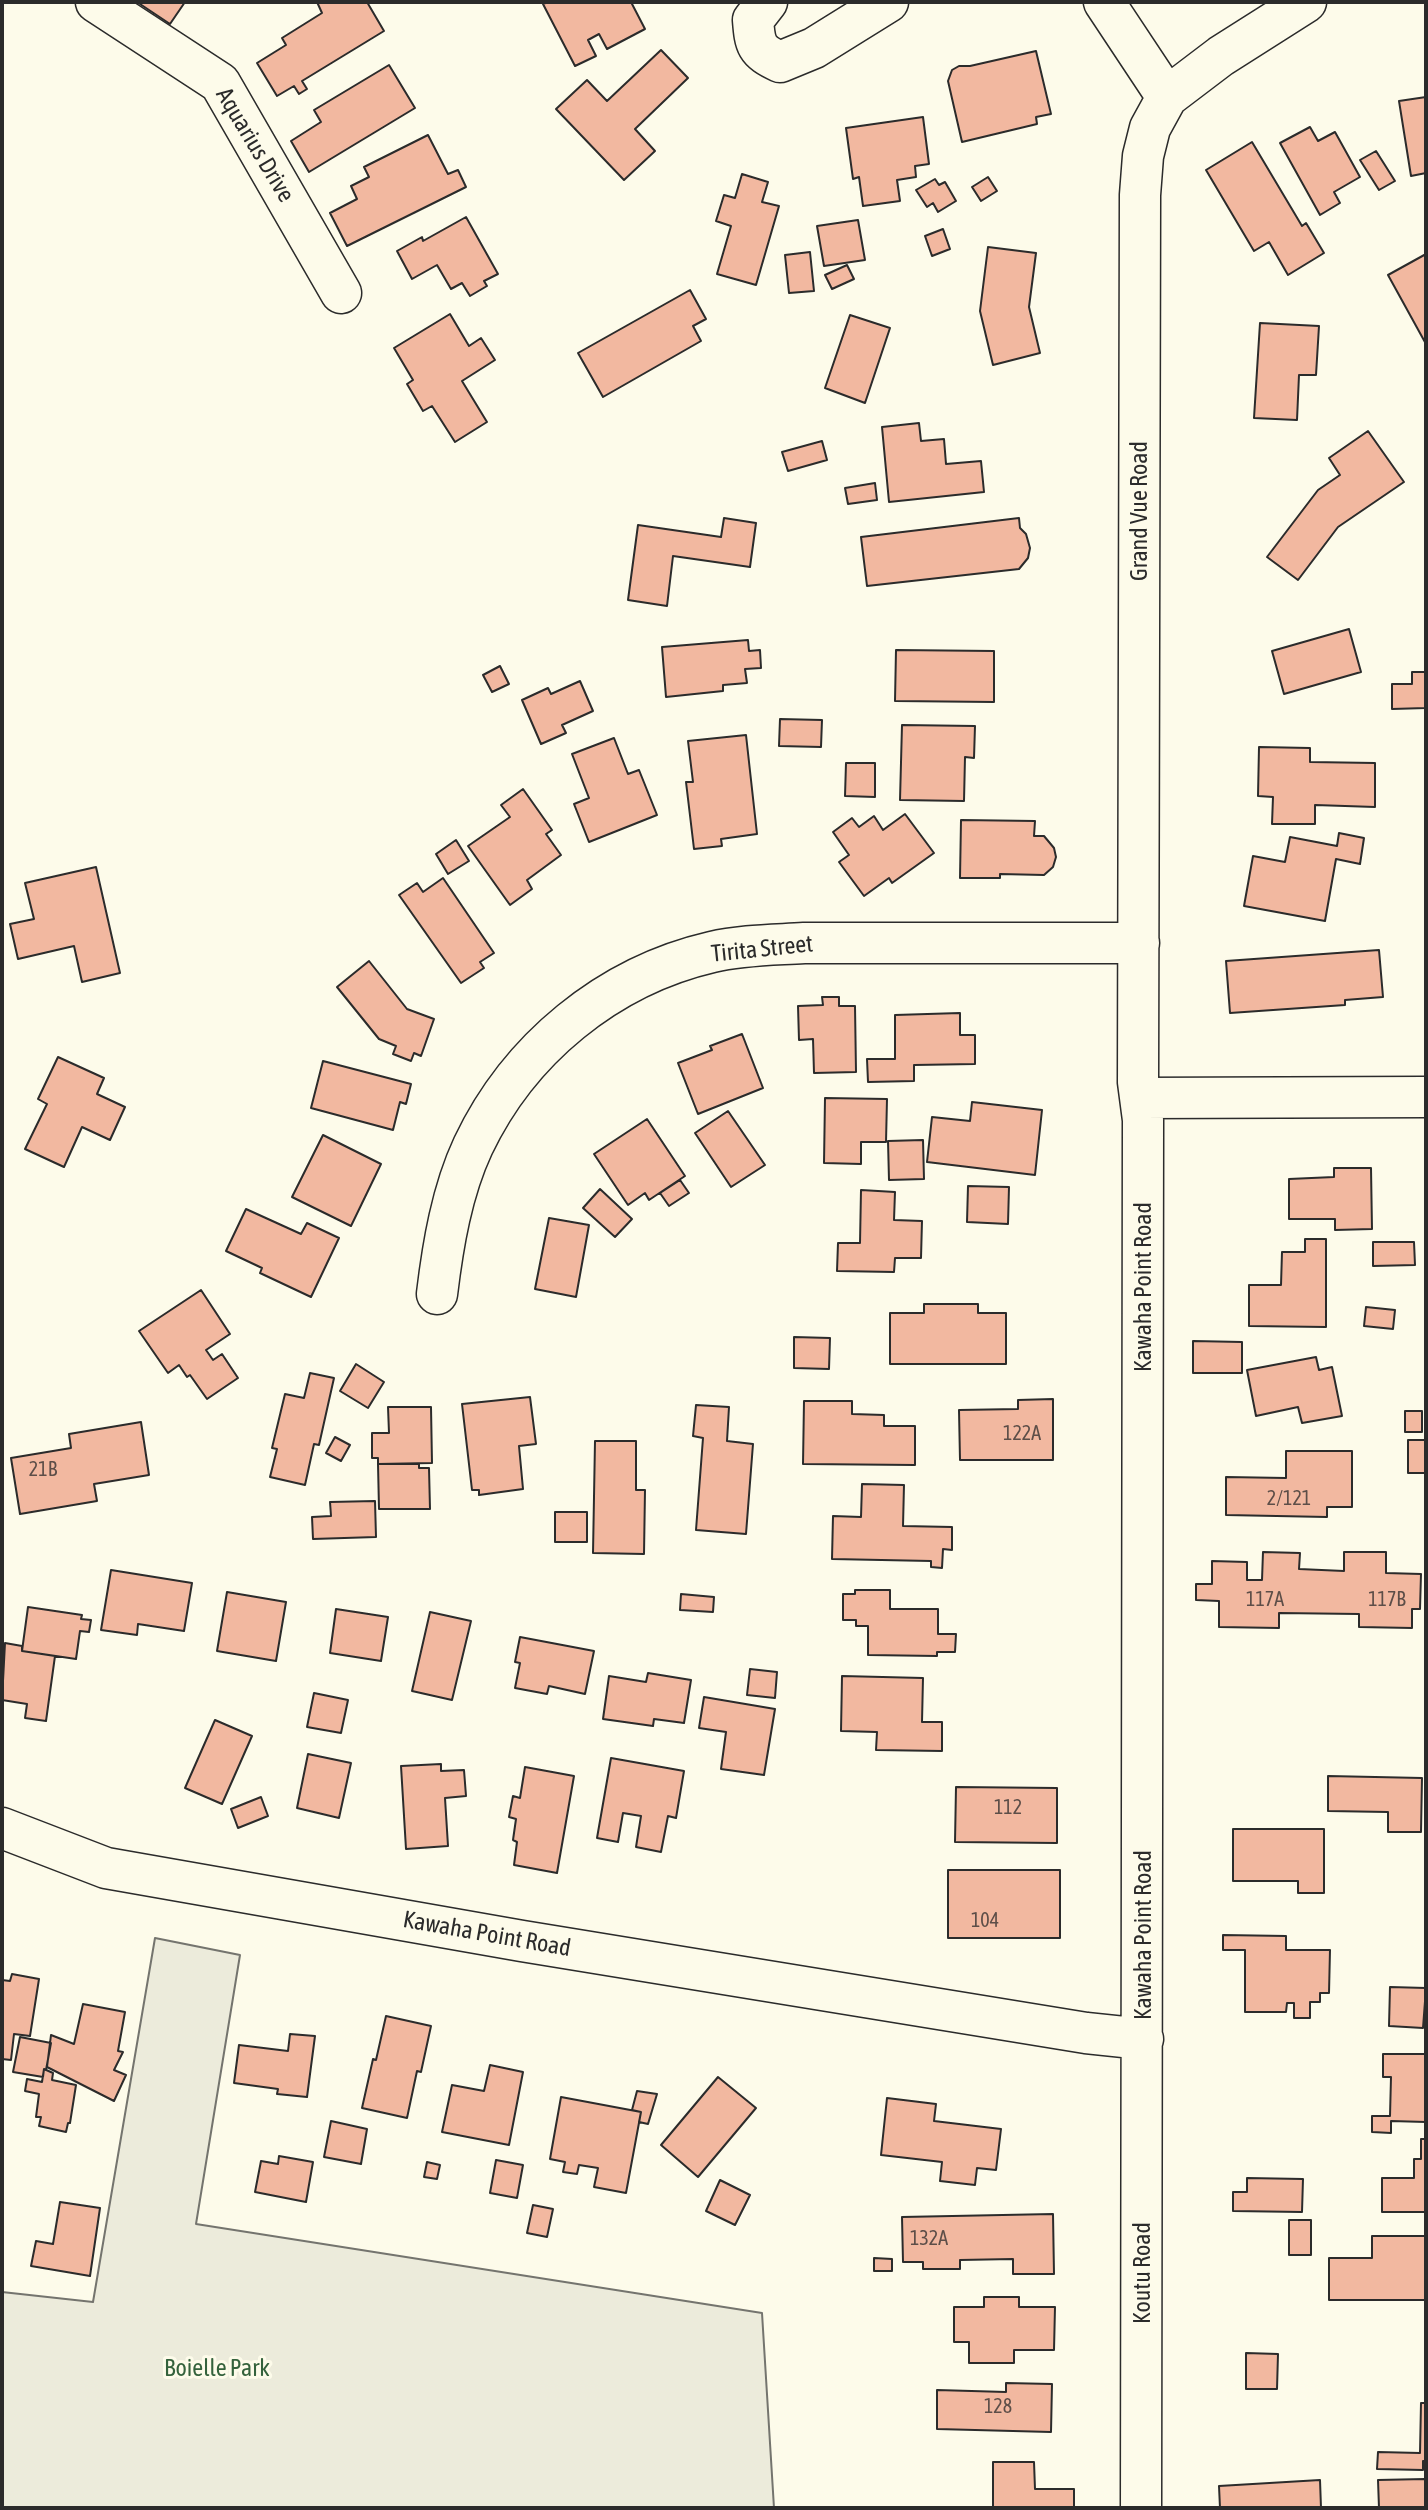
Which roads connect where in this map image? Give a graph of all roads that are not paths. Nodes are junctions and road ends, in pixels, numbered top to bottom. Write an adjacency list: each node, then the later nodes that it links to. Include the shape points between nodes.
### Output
1 (96, 2): 7 (street, Aquarius Drive, via 220,83)
2 (767, 2): 3 (street, via 753,20 754,41 763,54 780,62 814,48)
3 (888, 2)
4 (1104, 2): 6 (street)
5 (1306, 2): 6 (street, Grand Vue Road)
6 (1167, 97): 8 (street, Grand Vue Road, via 1150,128 1143,156 1138,229)
7 (341, 293)
8 (1139, 943): 10 (street, Grand Vue Road); 11 (street, Tirita Street, via 749,946 687,959 626,984 558,1031 529,1060 492,1112 459,1185)
9 (1426, 1097): 10 (street)
10 (1141, 1098): 13 (street, Kawaha Point Road)
11 (437, 1294)
12 (2, 1828): 13 (street, Kawaha Point Road, via 106,1868 569,1949)
13 (1143, 2039): 14 (street, Koutu Road)
14 (1141, 2508)

